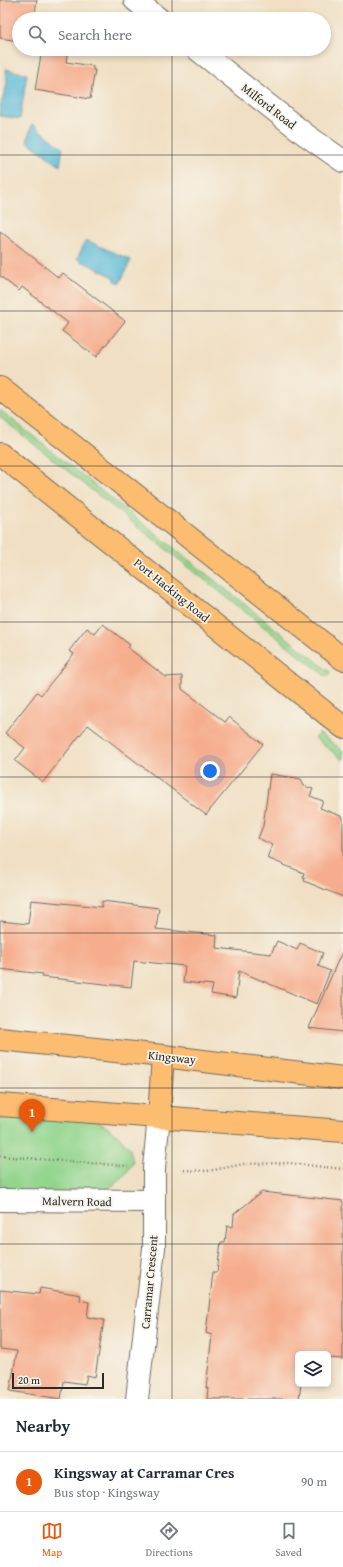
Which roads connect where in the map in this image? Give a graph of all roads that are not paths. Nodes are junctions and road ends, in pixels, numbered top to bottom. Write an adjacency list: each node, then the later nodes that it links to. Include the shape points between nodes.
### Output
1 (135, 0): 2 (street)
2 (150, 12)
3 (206, 56): 4 (street, Milford Road)
4 (343, 161)
5 (0, 388): 7 (main road)
6 (0, 454): 8 (main road, Port Hacking Road)
7 (343, 659)
8 (343, 727)
9 (0, 1040): 10 (main road, Kingsway)
10 (163, 1056): 11 (main road, Kingsway); 13 (main road)
11 (343, 1078)
12 (0, 1105): 13 (main road)
13 (159, 1116): 14 (main road); 16 (street, Carramar Crescent)
14 (343, 1131)
15 (0, 1200): 16 (street, Malvern Road)
16 (153, 1201): 17 (street, Carramar Crescent, via 154,1248)
17 (137, 1399)

